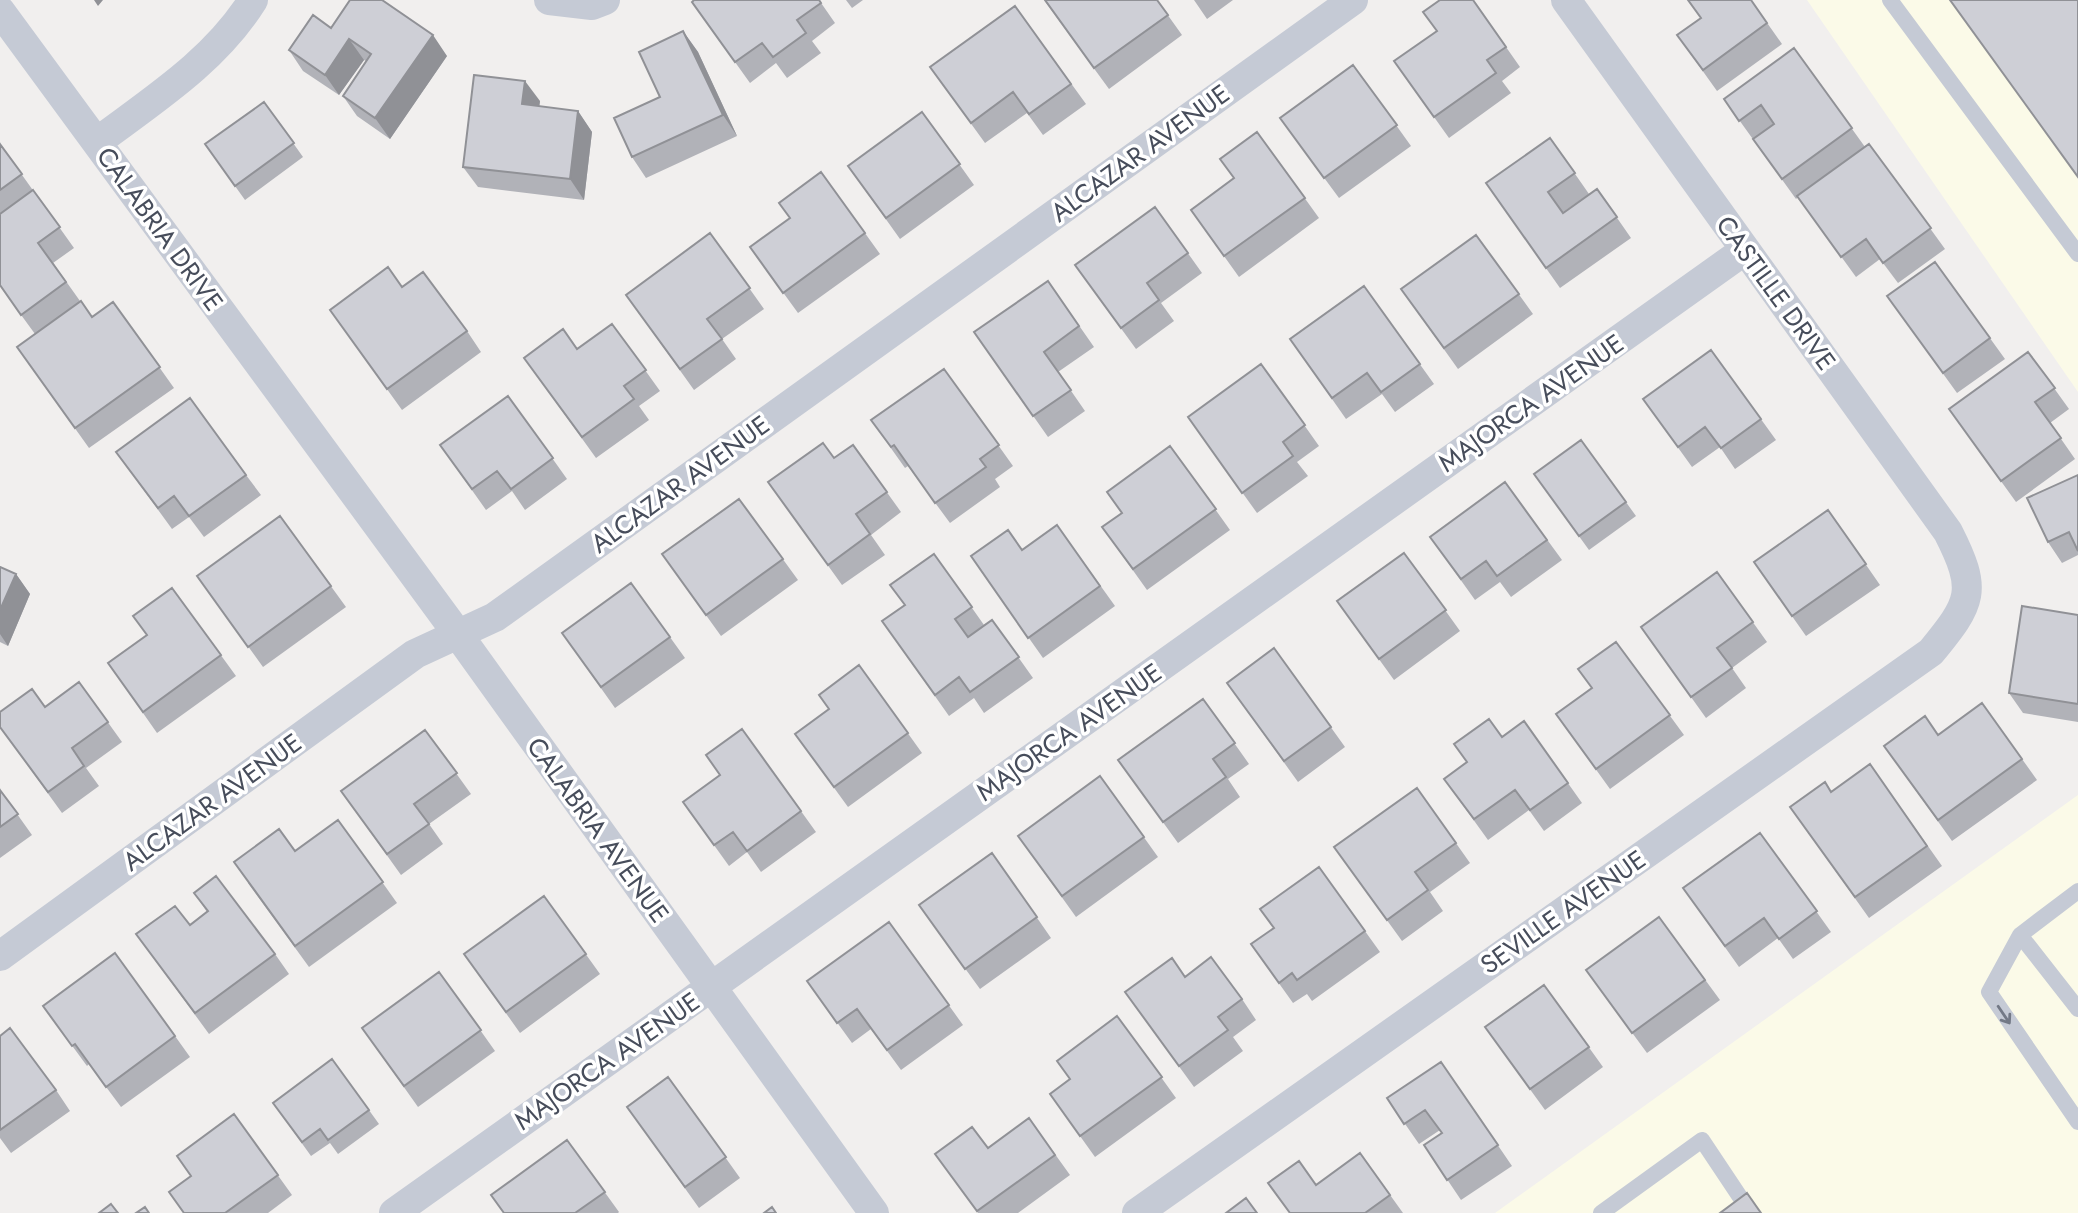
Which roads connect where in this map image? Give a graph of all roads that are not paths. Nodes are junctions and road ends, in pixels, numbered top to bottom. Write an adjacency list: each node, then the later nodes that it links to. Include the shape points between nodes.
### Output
1 (253, 0): 8 (street, via 237,25 194,69)
2 (550, 0): 3 (street, via 592,5)
3 (605, 0)
4 (1353, 0): 13 (street, ALCAZAR AVENUE, via 495,617)
5 (1566, 0): 9 (street, CASTILLE DRIVE)
6 (1890, 0): 10 (lane)
7 (0, 10): 8 (street, CALABRIA DRIVE)
8 (97, 142): 11 (street, CALABRIA DRIVE)
9 (1745, 250): 12 (street, CASTILLE DRIVE, via 1948,532 1964,564); 17 (street, MAJORCA AVENUE)
10 (2078, 254)
11 (320, 447): 13 (street, CALABRIA AVENUE)
12 (1969, 593): 22 (street, SEVILLE AVENUE, via 1956,621 1931,652)
13 (457, 633): 16 (street, ALCAZAR AVENUE, via 415,654); 17 (street, CALABRIA AVENUE)
14 (2078, 891): 15 (lane)
15 (2020, 935): 18 (lane); 19 (lane, one-way to 19, via 1989,992)
16 (0, 956)
17 (710, 987): 20 (street, MAJORCA AVENUE); 21 (street, CALABRIA AVENUE)
18 (2078, 1009)
19 (2078, 1122)
20 (394, 1213)
21 (873, 1213)
22 (1138, 1213)
23 (1601, 1213): 24 (lane, via 1702,1140 1748,1209)
24 (1743, 1213)

